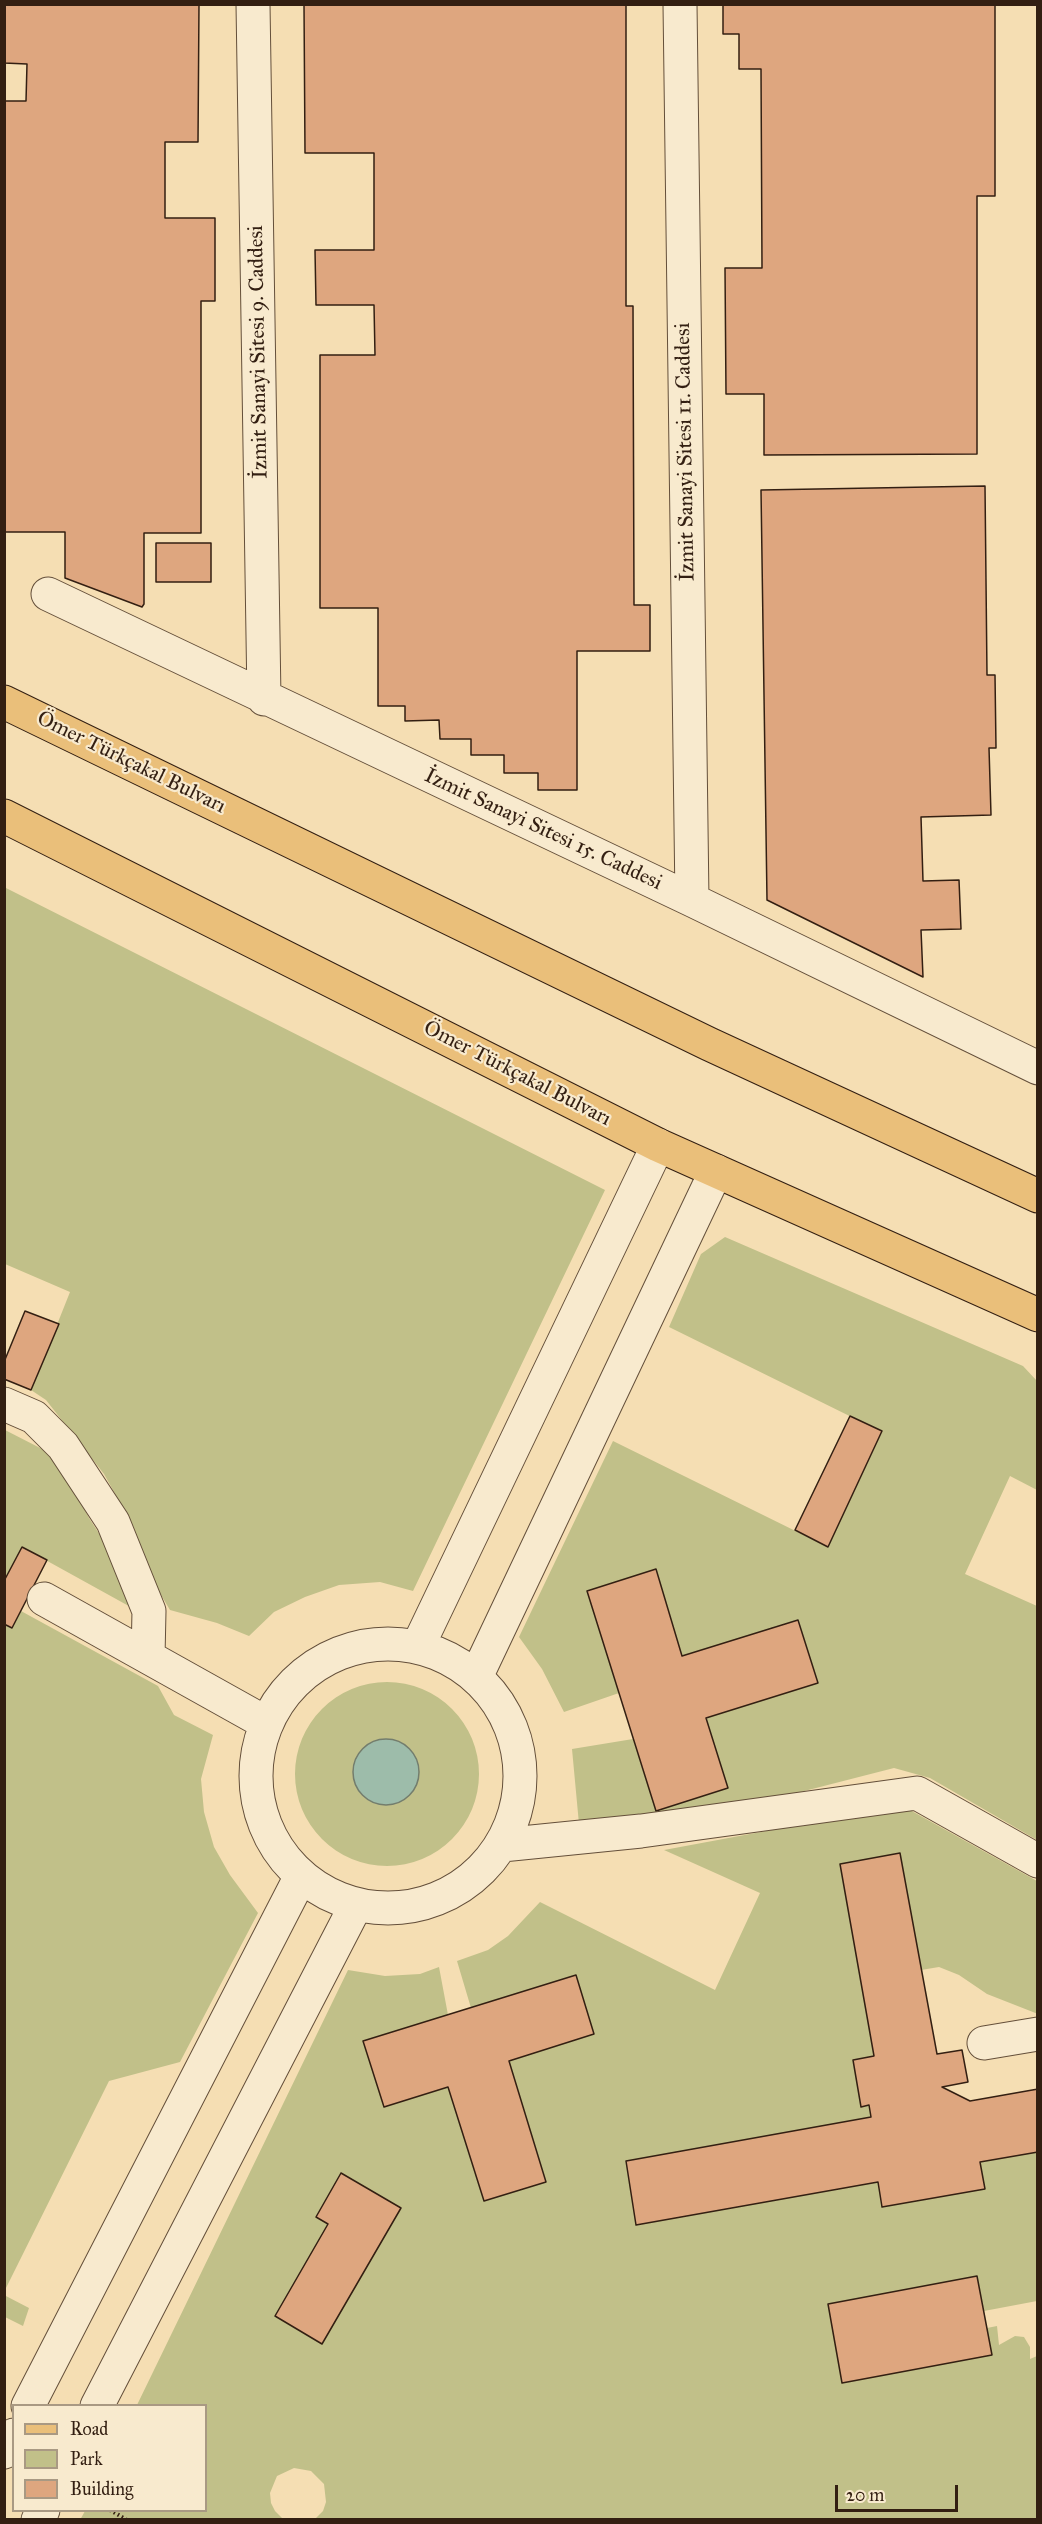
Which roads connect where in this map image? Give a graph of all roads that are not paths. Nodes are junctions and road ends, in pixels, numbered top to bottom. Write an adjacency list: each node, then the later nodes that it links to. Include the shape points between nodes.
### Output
1 (253, 4): 5 (street, İzmit Sanayi Sitesi 9. Caddesi)
2 (680, 4): 8 (street, İzmit Sanayi Sitesi 11. Caddesi)
3 (48, 594): 5 (street, İzmit Sanayi Sitesi 15. Caddesi)
4 (4, 682): 6 (main road)
5 (264, 699): 8 (street, İzmit Sanayi Sitesi 15. Caddesi)
6 (15, 707): 12 (main road, Ömer Türkçakal Bulvarı, via 709,1044)
7 (4, 816): 10 (main road, Ömer Türkçakal Bulvarı)
8 (692, 900): 9 (street, İzmit Sanayi Sitesi 15. Caddesi)
9 (1038, 1068)
10 (658, 1145): 11 (main road, Ömer Türkçakal Bulvarı); 16 (street)
11 (716, 1171): 13 (main road, Ömer Türkçakal Bulvarı); 18 (street)
12 (1038, 1196)
13 (1038, 1315)
14 (4, 1404): 17 (street, via 34,1418 63,1446 113,1522 149,1611)
15 (44, 1599): 17 (street)
16 (418, 1646): 18 (street, via 449,1658); 19 (street, via 382,1642 345,1650 313,1666 286,1691)
17 (148, 1657): 19 (street)
18 (476, 1677): 20 (street, via 505,1713 519,1756 518,1802)
19 (266, 1723): 22 (street, via 257,1755 256,1789 263,1821 279,1851)
20 (502, 1845): 21 (street, via 641,1831 916,1793); 23 (street, via 474,1877 438,1899 398,1908)
21 (1038, 1861)
22 (301, 1876): 23 (street, via 327,1894); 26 (street)
23 (356, 1905): 27 (street)
24 (1038, 2034): 25 (street)
25 (984, 2043)
26 (29, 2404)
27 (98, 2404)
28 (12, 2438): 29 (street)
29 (4, 2452)

